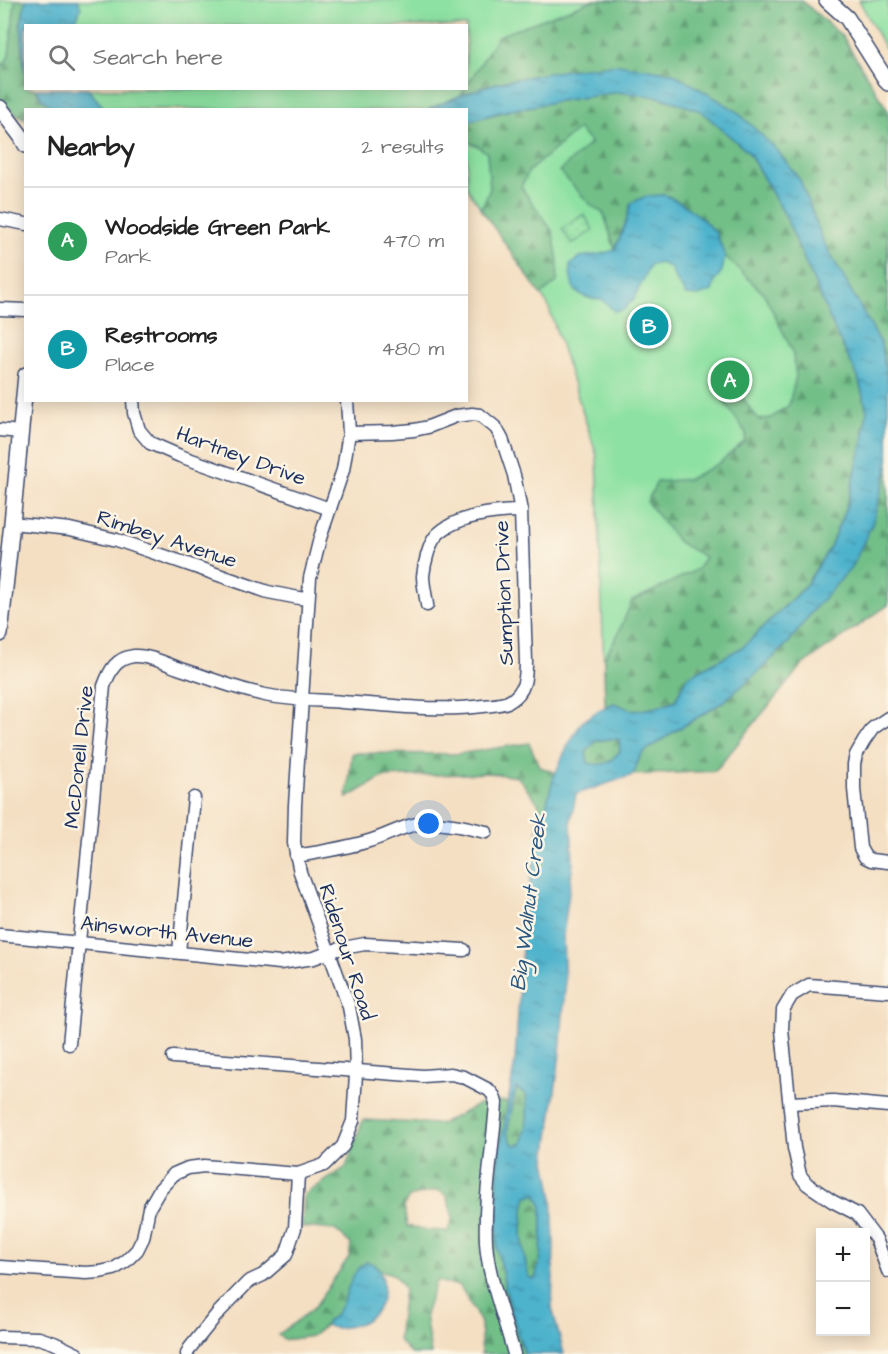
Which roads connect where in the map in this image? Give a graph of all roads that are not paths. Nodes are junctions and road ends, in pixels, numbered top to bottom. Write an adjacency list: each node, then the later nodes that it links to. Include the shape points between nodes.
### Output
1 (827, 0): 2 (main road, via 847,18)
2 (888, 83)
3 (0, 108): 4 (main road)
4 (24, 141)
5 (0, 219): 6 (street)
6 (24, 224)
7 (0, 309): 8 (street)
8 (24, 310)
9 (24, 398): 13 (main road)
10 (134, 402): 15 (street, Hartney Drive, via 139,430 150,442)
11 (347, 402): 14 (street, Ridenour Road)
12 (0, 430): 13 (street)
13 (21, 432): 17 (main road)
14 (349, 433): 15 (street, Ridenour Road, via 343,470); 16 (street, Sumption Drive, via 414,430 456,416 480,415 496,428 502,439)
15 (330, 509): 18 (street, Ridenour Road, via 310,578)
16 (521, 511): 19 (street, via 479,515 447,527 435,537 423,576); 21 (street, Sumption Drive, via 526,679 518,695 498,705 466,708)
17 (12, 523): 18 (street, Rimbey Avenue, via 70,529 117,540 268,592); 20 (main road)
18 (308, 599): 21 (street, Ridenour Road)
19 (427, 605)
20 (0, 634)
21 (302, 699): 25 (street, Ridenour Road); 28 (street, McDonell Drive, via 265,695 154,660 135,656 119,660 104,686)
22 (888, 718): 26 (street, via 873,728 856,755 854,789 860,848 871,860)
23 (194, 798): 30 (street)
24 (486, 832): 25 (street, via 451,824 421,823 371,841)
25 (296, 856): 31 (street, Ridenour Road)
26 (888, 862)
27 (0, 935): 28 (street, Ainsworth Avenue)
28 (79, 943): 30 (street, Ainsworth Avenue); 33 (street)
29 (464, 950): 31 (street, Ainsworth Avenue, via 365,944)
30 (179, 952): 31 (street, Ainsworth Avenue, via 280,963)
31 (329, 952): 35 (street, Ridenour Road, via 349,1007)
32 (888, 991): 36 (street, via 809,986 792,995 783,1010 782,1030)
33 (69, 1044)
34 (173, 1056): 35 (street)
35 (356, 1071): 38 (street, Ridenour Road, via 353,1120 343,1146 324,1165); 44 (street, via 451,1074 464,1077 494,1096 486,1242 490,1275)
36 (790, 1103): 37 (street, via 832,1101); 40 (street, via 800,1175 807,1185 857,1214 876,1239)
37 (888, 1106)
38 (298, 1174): 39 (street, Ridenour Road, via 188,1168 174,1174 156,1195 137,1250 114,1269 86,1273); 43 (street, via 295,1228 286,1255 248,1282 205,1328)
39 (0, 1267)
40 (888, 1271)
41 (0, 1337): 42 (street, via 39,1338)
42 (77, 1354)
43 (188, 1354)
44 (514, 1354)

